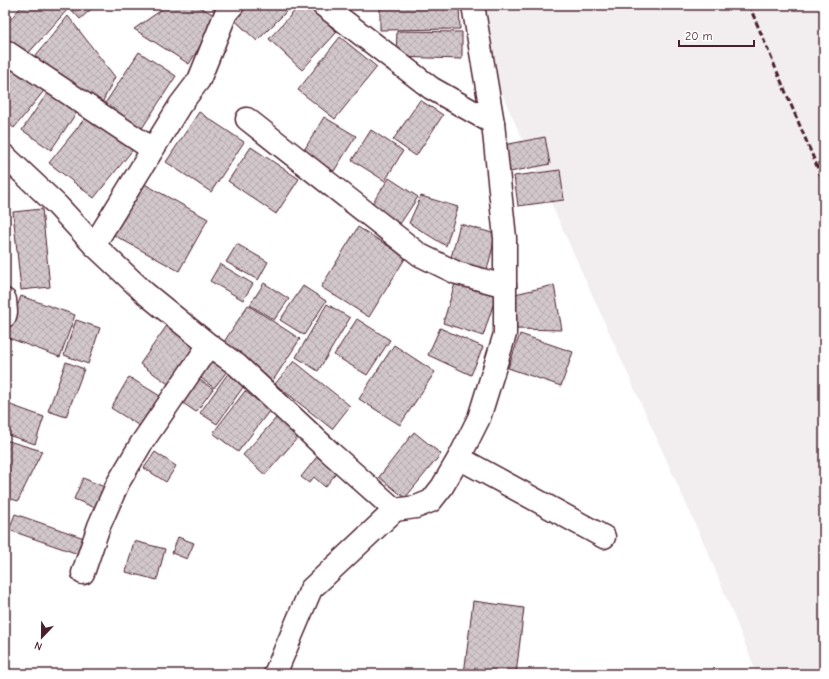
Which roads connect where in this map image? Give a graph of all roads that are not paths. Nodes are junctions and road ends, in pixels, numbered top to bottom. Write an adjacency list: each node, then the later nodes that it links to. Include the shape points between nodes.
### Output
1 (233, 5): 7 (street, via 226,13 199,80)
2 (323, 5): 6 (street, via 431,88)
3 (473, 5): 6 (street)
4 (5, 51): 7 (street)
5 (248, 119): 10 (street, via 420,255 457,273)
6 (493, 123): 10 (street, via 505,238)
7 (152, 149): 9 (street)
8 (5, 156): 9 (street, via 57,205)
9 (94, 245): 13 (street, via 145,293)
10 (505, 286): 14 (street, via 505,334 479,418)
11 (5, 300): 12 (street)
12 (5, 316)
13 (209, 345): 15 (street, via 237,365); 17 (street, via 118,482 99,526)
14 (459, 458): 15 (street, via 442,488 431,501); 16 (street)
15 (396, 510): 18 (street, via 311,589)
16 (604, 536)
17 (84, 573)
18 (275, 674)

